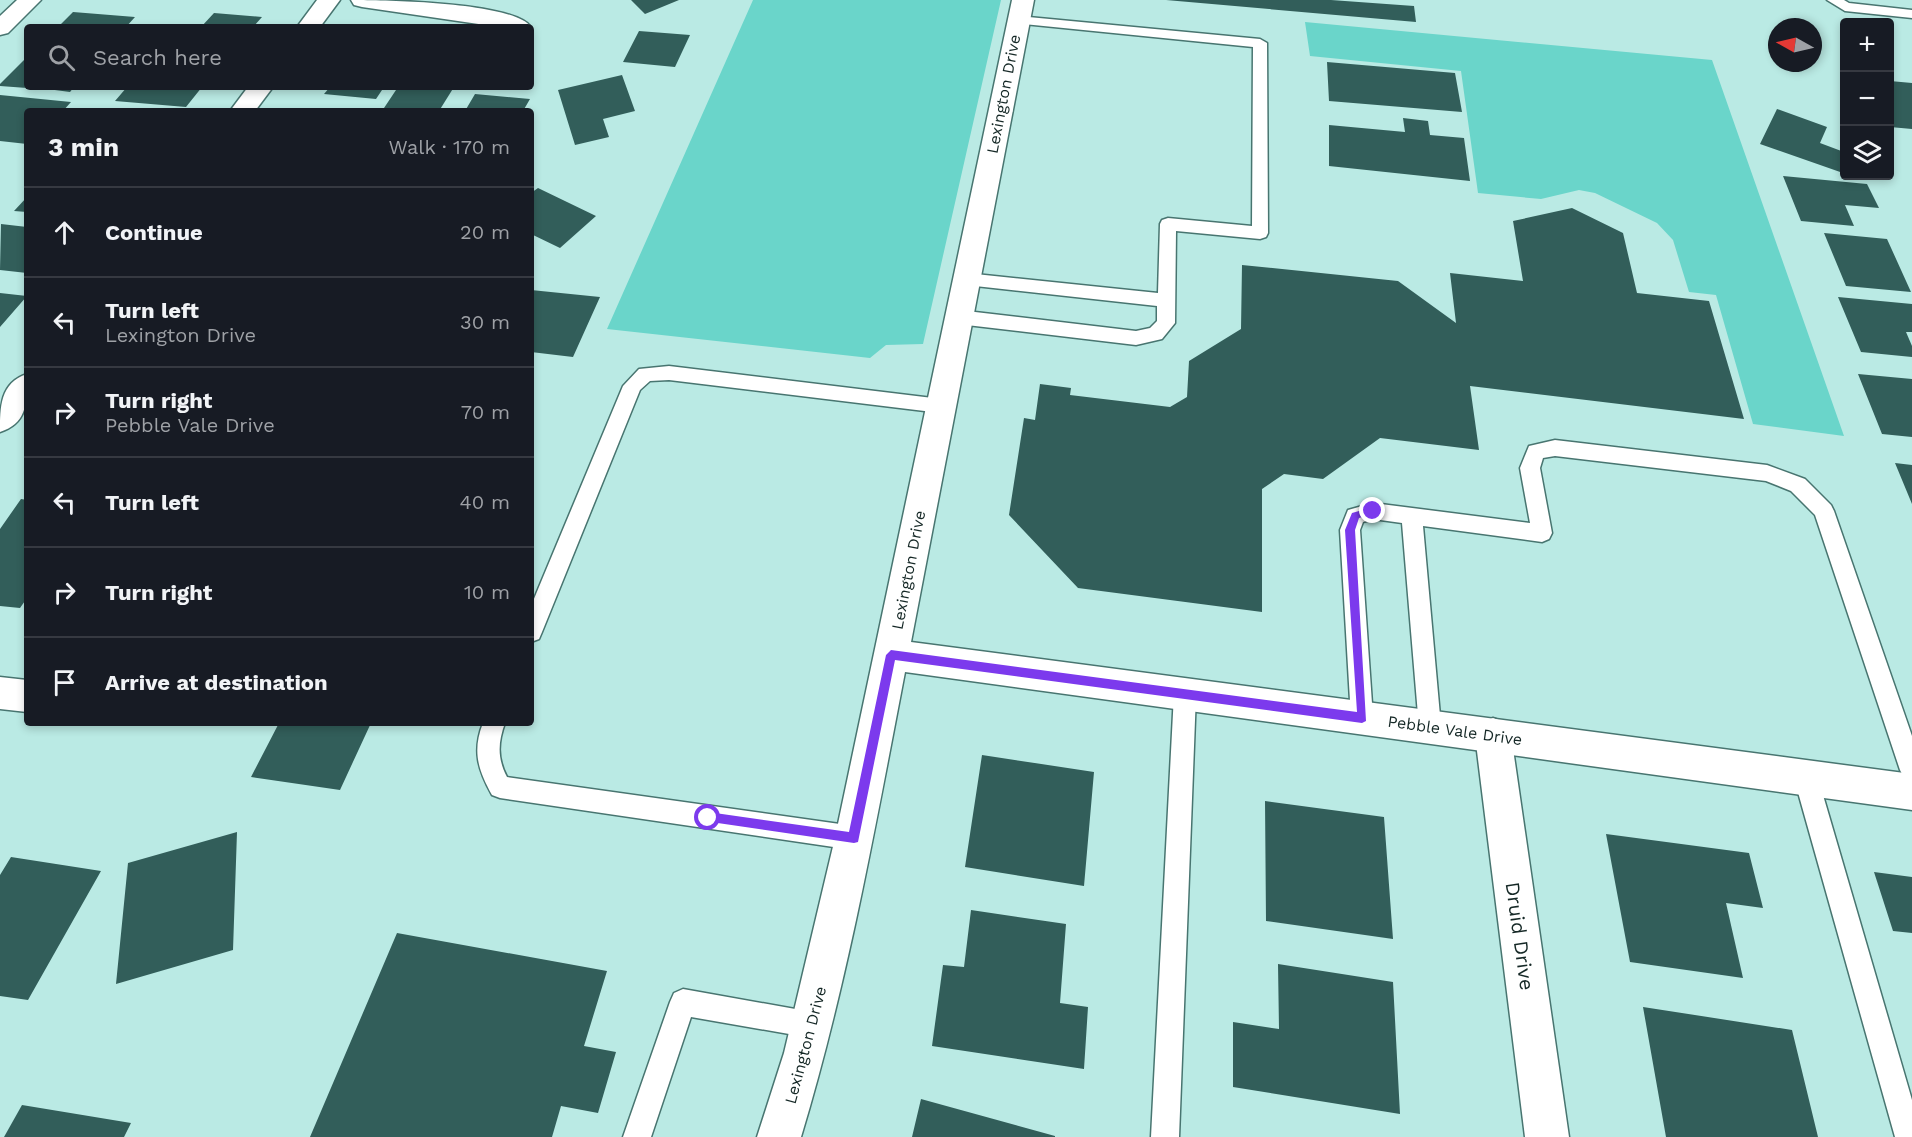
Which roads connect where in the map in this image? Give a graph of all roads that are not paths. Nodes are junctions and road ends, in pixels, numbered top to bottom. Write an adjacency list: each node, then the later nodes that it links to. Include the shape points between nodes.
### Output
1 (30, 0): 9 (street)
2 (329, 0): 7 (street)
3 (362, 0): 8 (street, via 485,17)
4 (1834, 0): 6 (lane, via 1845,7)
5 (1021, 10): 12 (street, Lexington Drive); 13 (lane, via 1260,42 1260,233 1168,224)
6 (1912, 14)
7 (310, 24)
8 (509, 24)
9 (0, 28)
10 (259, 90): 11 (street)
11 (244, 108)
12 (966, 279): 13 (lane); 14 (street, Lexington Drive)
13 (1166, 300): 14 (lane, via 1166,323 1156,334 1136,338)
14 (958, 317): 16 (street, Lexington Drive)
15 (24, 389): 17 (street)
16 (940, 406): 19 (lane, via 669,373 646,374 632,386); 20 (street, Lexington Drive)
17 (0, 420)
18 (1412, 515): 24 (lane, via 1373,511 1356,516 1350,530); 26 (lane); 28 (lane, via 1542,533 1530,468 1536,452 1555,448 1767,473 1798,485 1824,511)
19 (534, 625)
20 (891, 655): 22 (street, Pebble Vale Drive); 31 (street, Lexington Drive)
21 (0, 693): 23 (street)
22 (1185, 694): 24 (street, Pebble Vale Drive); 35 (lane)
23 (24, 696)
24 (1362, 718): 26 (street, Pebble Vale Drive)
25 (493, 726): 31 (lane, via 487,765 500,787)
26 (1430, 727): 27 (street, Pebble Vale Drive)
27 (1493, 735): 29 (street, Pebble Vale Drive); 36 (street, Druid Drive)
28 (1912, 770)
29 (1806, 778): 30 (street, Pebble Vale Drive); 37 (lane)
30 (1912, 792)
31 (854, 838): 32 (street, Lexington Drive)
32 (812, 1025): 33 (lane, via 683,1002); 34 (street, Lexington Drive)
33 (637, 1137)
34 (779, 1137)
35 (1165, 1137)
36 (1546, 1137)
37 (1909, 1137)

